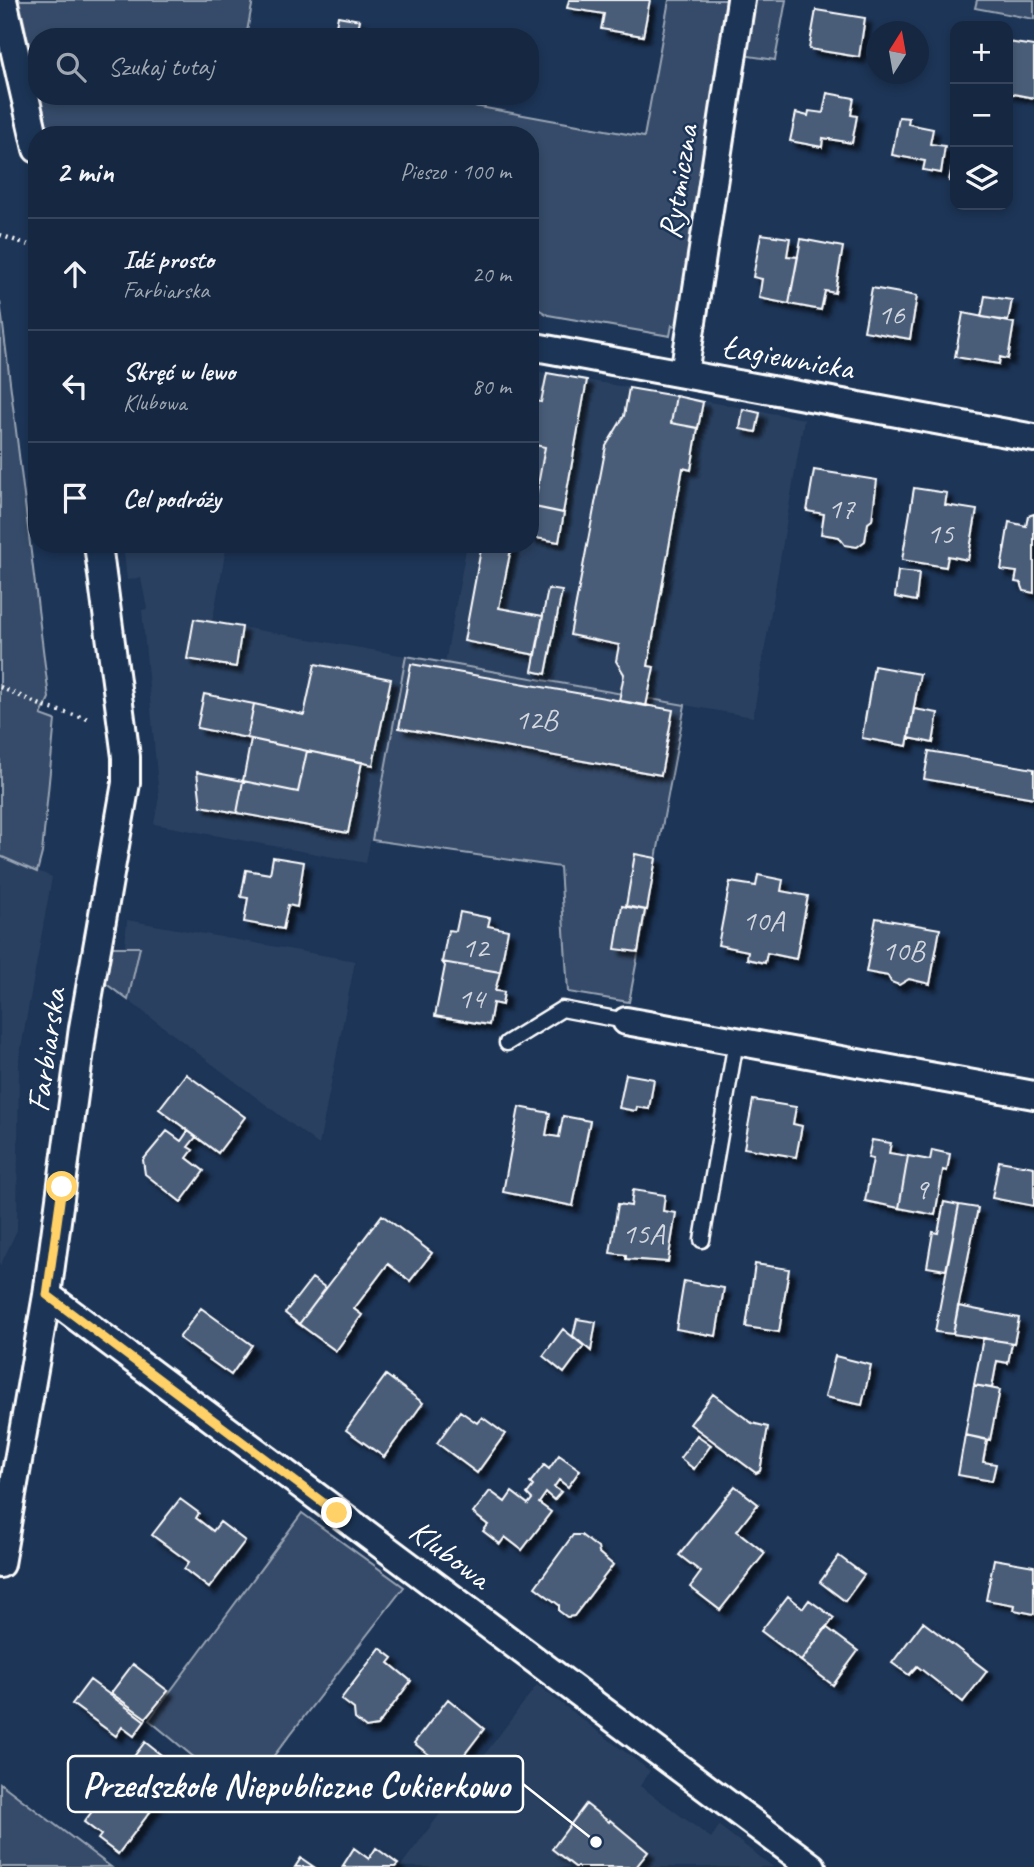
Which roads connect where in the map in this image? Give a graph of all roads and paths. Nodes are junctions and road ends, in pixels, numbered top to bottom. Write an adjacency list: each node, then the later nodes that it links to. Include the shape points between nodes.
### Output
1 (3, 0): 3 (street)
2 (741, 0): 7 (street, Rytmiczna)
3 (32, 126)
4 (0, 235): 5 (path)
5 (28, 245)
6 (539, 348): 7 (street, Łagiewnicka)
7 (684, 374): 8 (street, Łagiewnicka)
8 (1034, 438)
9 (99, 553): 11 (street, Farbiarska)
10 (0, 687): 11 (path, via 78,716)
11 (121, 722): 17 (street, Farbiarska, via 126,783 83,1028)
12 (626, 1021): 13 (street); 14 (lane, via 562,1009)
13 (736, 1041): 15 (street); 16 (lane)
14 (508, 1043)
15 (1034, 1096)
16 (702, 1240)
17 (47, 1295): 18 (street, Farbiarska); 19 (street, Klubowa)
18 (0, 1564)
19 (812, 1867)

